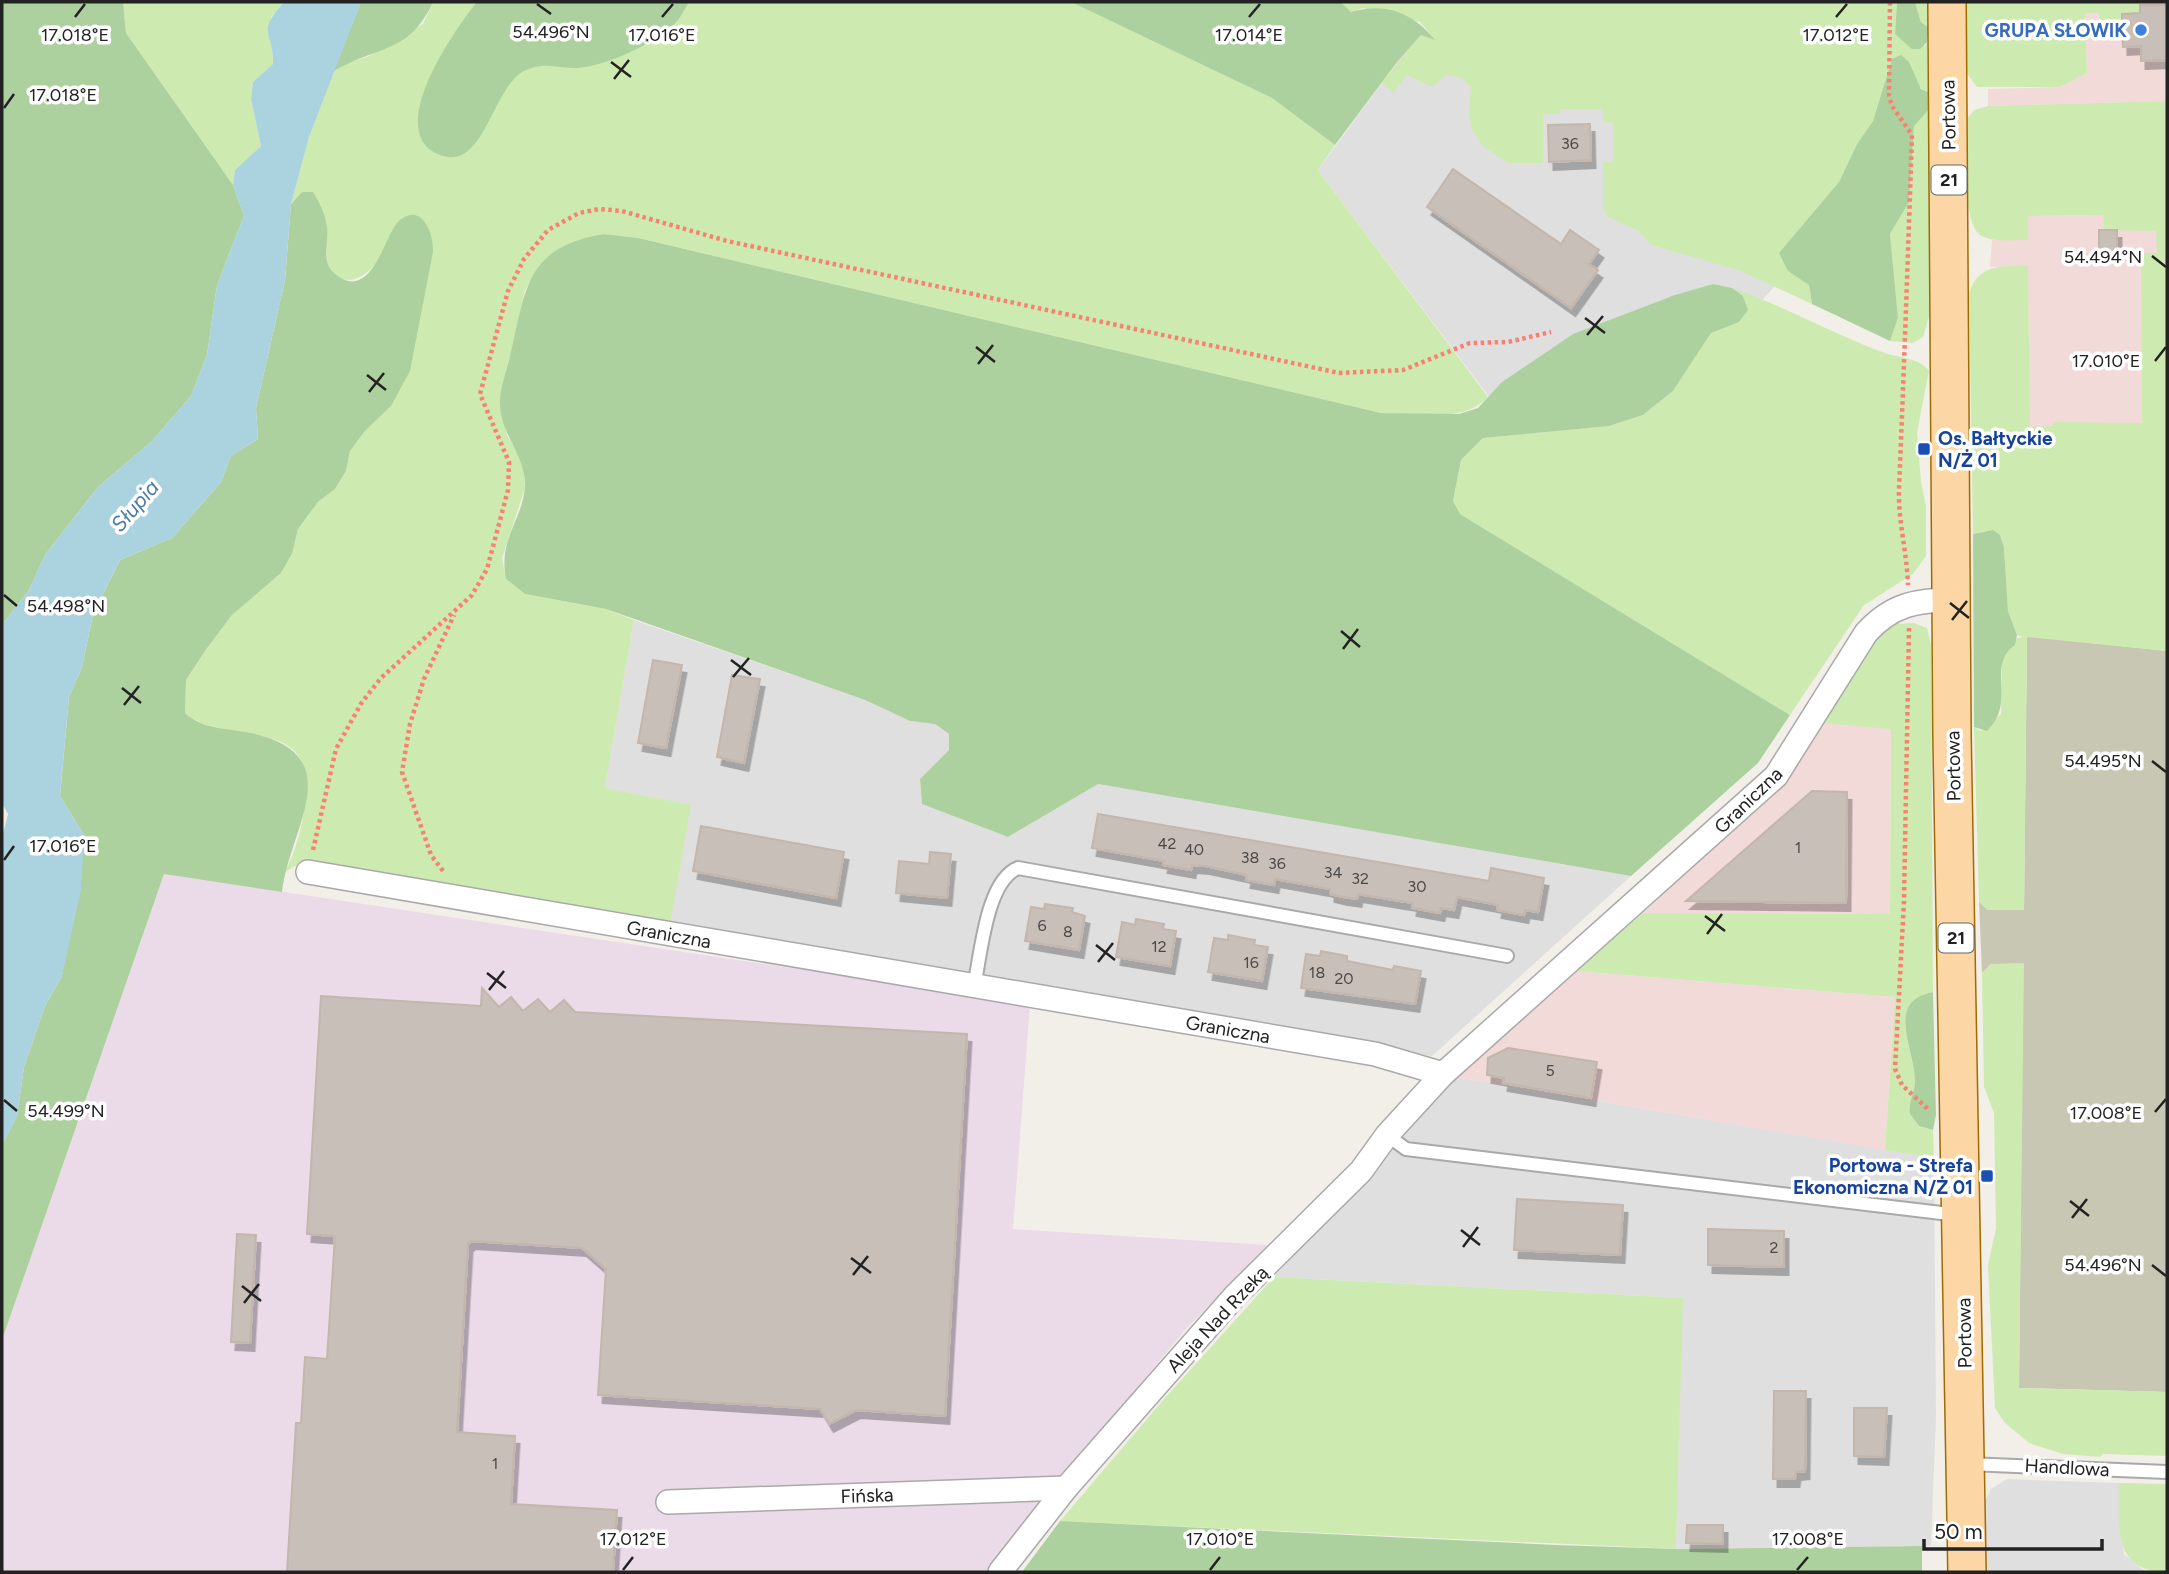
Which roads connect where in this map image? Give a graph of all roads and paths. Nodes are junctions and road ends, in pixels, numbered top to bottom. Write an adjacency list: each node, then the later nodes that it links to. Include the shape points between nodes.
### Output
1 (1890, 2): 5 (path, via 1889,96 1912,135 1899,490)
2 (1947, 2): 4 (main road, Portowa / 21)
3 (1551, 332): 6 (path, via 1508,342 1470,343 1404,370 1339,373 727,241 622,211 579,213 538,239 508,290 480,394 509,463 508,490 487,569)
4 (1953, 599): 5 (street, Graniczna); 14 (main road, Portowa / 21)
5 (1909, 603): 11 (street, Graniczna, via 1878,620 1866,633 1794,752 1763,791); 12 (path, via 1904,901 1895,1069 1902,1085)
6 (456, 611): 7 (path, via 398,661 362,702 336,749); 8 (path, via 424,679 402,772 431,855)
7 (308, 873): 8 (street, Graniczna)
8 (465, 900): 10 (street, Graniczna)
9 (1507, 956): 10 (lane, via 1018,868 993,894)
10 (974, 986): 11 (street, Graniczna, via 1375,1054)
11 (1443, 1074): 13 (street, Aleja Nad Rzeką)
12 (1934, 1114)
13 (1387, 1135): 14 (lane, via 1406,1149); 17 (street, Aleja Nad Rzeką, via 1362,1171 1234,1297)
14 (1962, 1216): 15 (main road, Portowa / 21)
15 (1966, 1464): 16 (lane, Handlowa); 20 (main road, Portowa / 21)
16 (2167, 1472)
17 (1066, 1488): 18 (street, Fińska); 19 (street, Aleja Nad Rzeką)
18 (668, 1502)
19 (1000, 1572)
20 (1967, 1572)

